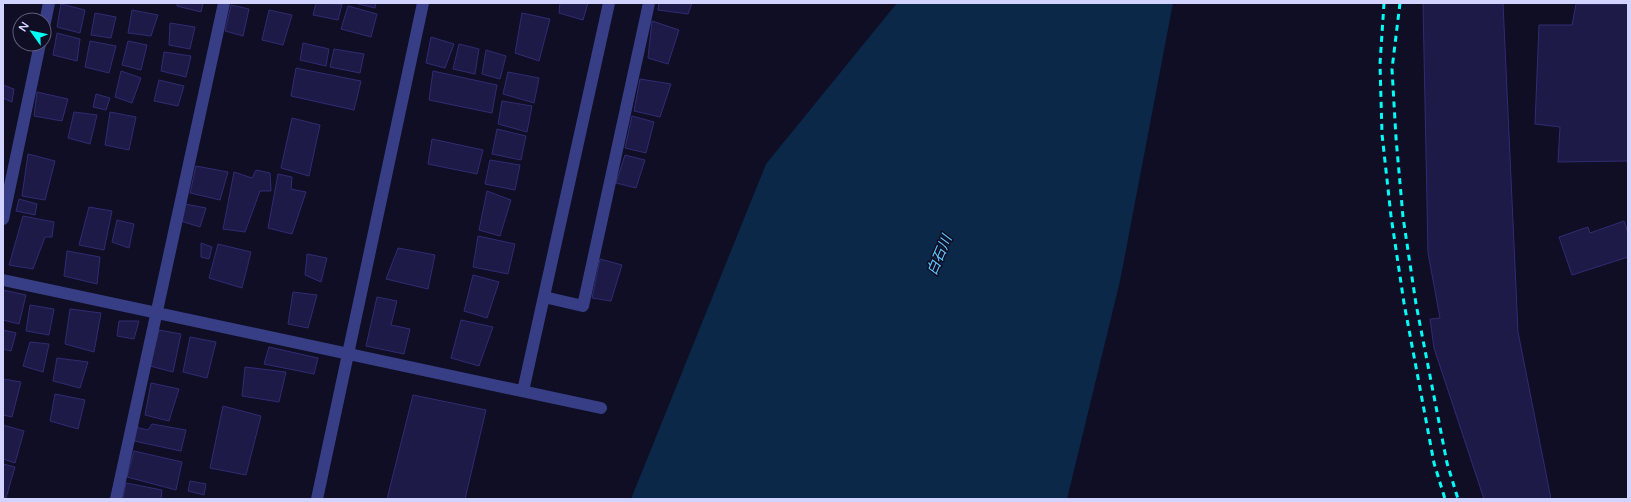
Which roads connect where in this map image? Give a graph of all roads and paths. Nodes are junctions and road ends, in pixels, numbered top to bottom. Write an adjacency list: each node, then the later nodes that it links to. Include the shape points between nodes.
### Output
1 (224, 3): 9 (street)
2 (423, 3): 10 (street)
3 (609, 3): 8 (street)
4 (649, 3): 8 (street, via 583,306)
5 (38, 52): 6 (street)
6 (3, 219)
7 (3, 280): 9 (street)
8 (544, 297): 11 (street)
9 (157, 313): 10 (street); 13 (street)
10 (348, 353): 11 (street); 14 (street)
11 (523, 391): 12 (street)
12 (601, 408)
13 (116, 499)
14 (317, 499)

